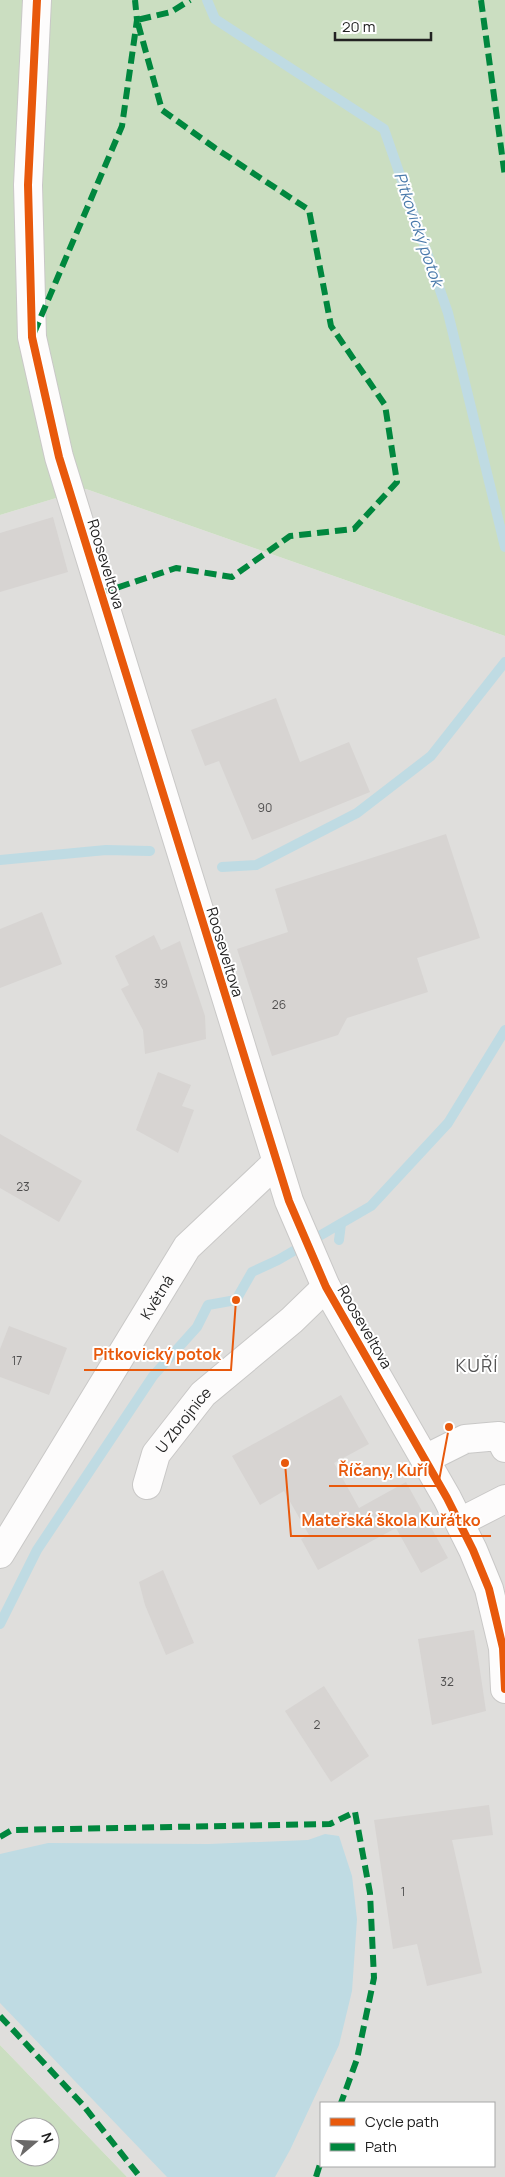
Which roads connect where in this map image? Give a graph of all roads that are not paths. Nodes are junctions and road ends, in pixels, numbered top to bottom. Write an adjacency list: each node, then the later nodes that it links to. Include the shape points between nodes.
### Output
1 (37, 0): 2 (street, Rooseveltova, via 28,185 32,337 60,457)
2 (276, 1163): 3 (street, Rooseveltova); 9 (street, Květná, via 187,1247)
3 (322, 1276): 5 (street, Rooseveltova); 6 (street, U Zbrojnice, via 292,1320 204,1394 156,1454)
4 (505, 1448): 5 (street, via 499,1436 465,1440)
5 (425, 1459): 8 (street, Rooseveltova)
6 (147, 1485)
7 (505, 1499): 8 (street)
8 (460, 1522): 10 (street, Rooseveltova, via 489,1589)
9 (0, 1554)
10 (504, 1648): 11 (street, Rooseveltova)
11 (505, 1689)

